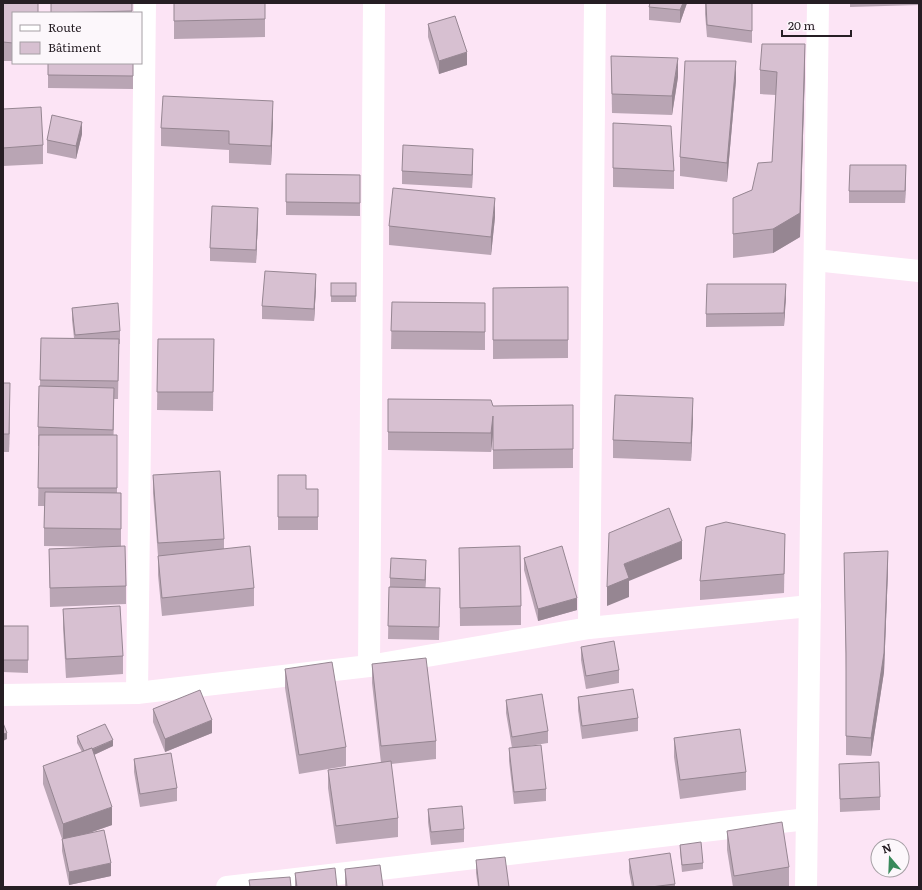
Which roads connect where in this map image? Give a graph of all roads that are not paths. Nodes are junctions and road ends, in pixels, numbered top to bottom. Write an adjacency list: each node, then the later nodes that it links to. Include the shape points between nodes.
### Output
1 (145, 3): 10 (street)
2 (374, 3): 9 (street)
3 (595, 3): 8 (street)
4 (818, 3): 5 (street)
5 (815, 260): 6 (street); 7 (street)
6 (919, 271)
7 (810, 606): 8 (street); 12 (street)
8 (589, 628): 9 (street)
9 (369, 666): 10 (street)
10 (137, 693): 11 (street)
11 (3, 695)
12 (807, 819): 13 (street); 14 (street)
13 (227, 887)
14 (806, 887)

